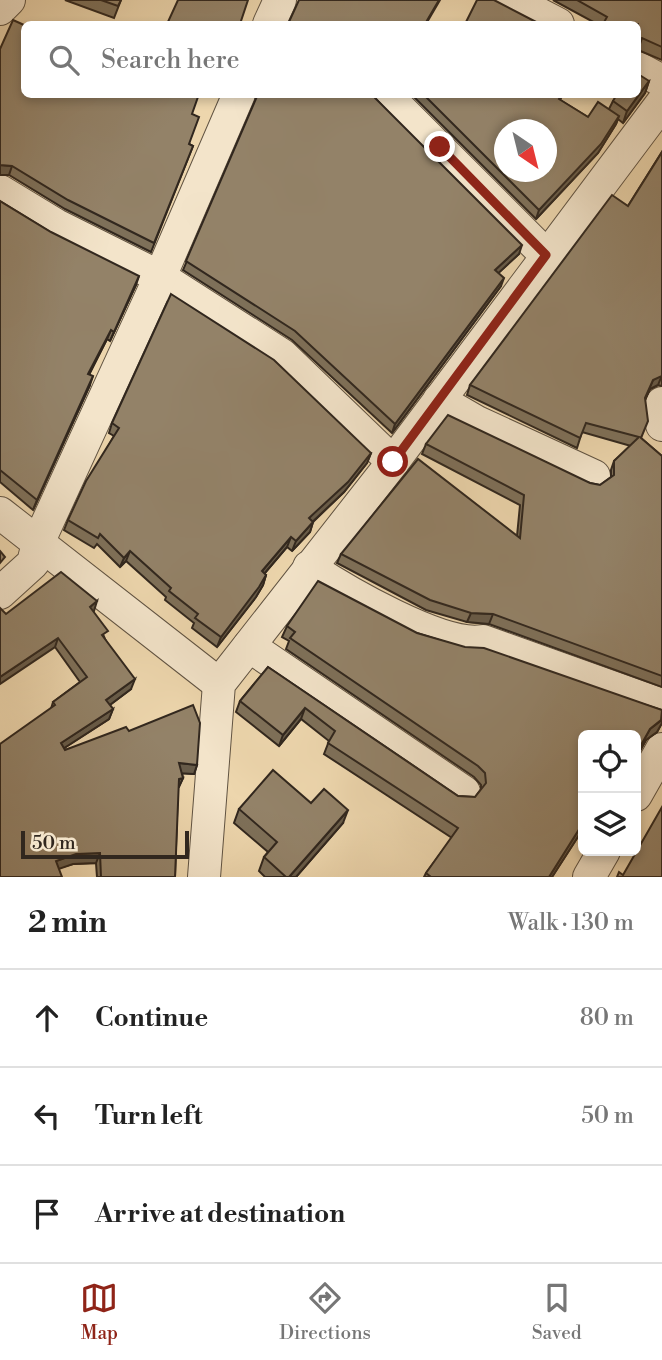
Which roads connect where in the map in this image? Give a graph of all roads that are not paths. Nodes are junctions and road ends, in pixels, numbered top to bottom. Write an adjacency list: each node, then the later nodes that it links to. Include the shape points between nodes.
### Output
1 (9, 0): 4 (street)
2 (279, 0): 5 (street)
3 (512, 0): 6 (street)
4 (0, 9)
5 (270, 21)
6 (552, 21)
7 (641, 70): 8 (street)
8 (662, 81)
9 (237, 98): 14 (street)
10 (389, 98): 13 (street)
11 (660, 109): 13 (street)
12 (0, 191): 14 (street)
13 (546, 255): 15 (street)
14 (160, 277): 18 (street, via 282,355); 21 (street)
15 (439, 400): 18 (street); 19 (street)
16 (662, 403): 17 (street)
17 (662, 425)
18 (393, 462): 22 (street)
19 (594, 477)
20 (0, 513): 21 (street)
21 (38, 543): 23 (street, via 33,563); 25 (street)
22 (309, 567): 24 (street); 26 (street, via 371,606 399,617 466,643 484,641)
23 (0, 593)
24 (249, 646): 25 (street); 28 (street)
25 (219, 684): 31 (street)
26 (662, 705)
27 (662, 749): 29 (street)
28 (464, 792)
29 (637, 793)
30 (601, 856): 32 (street)
31 (204, 877)
32 (589, 877)

